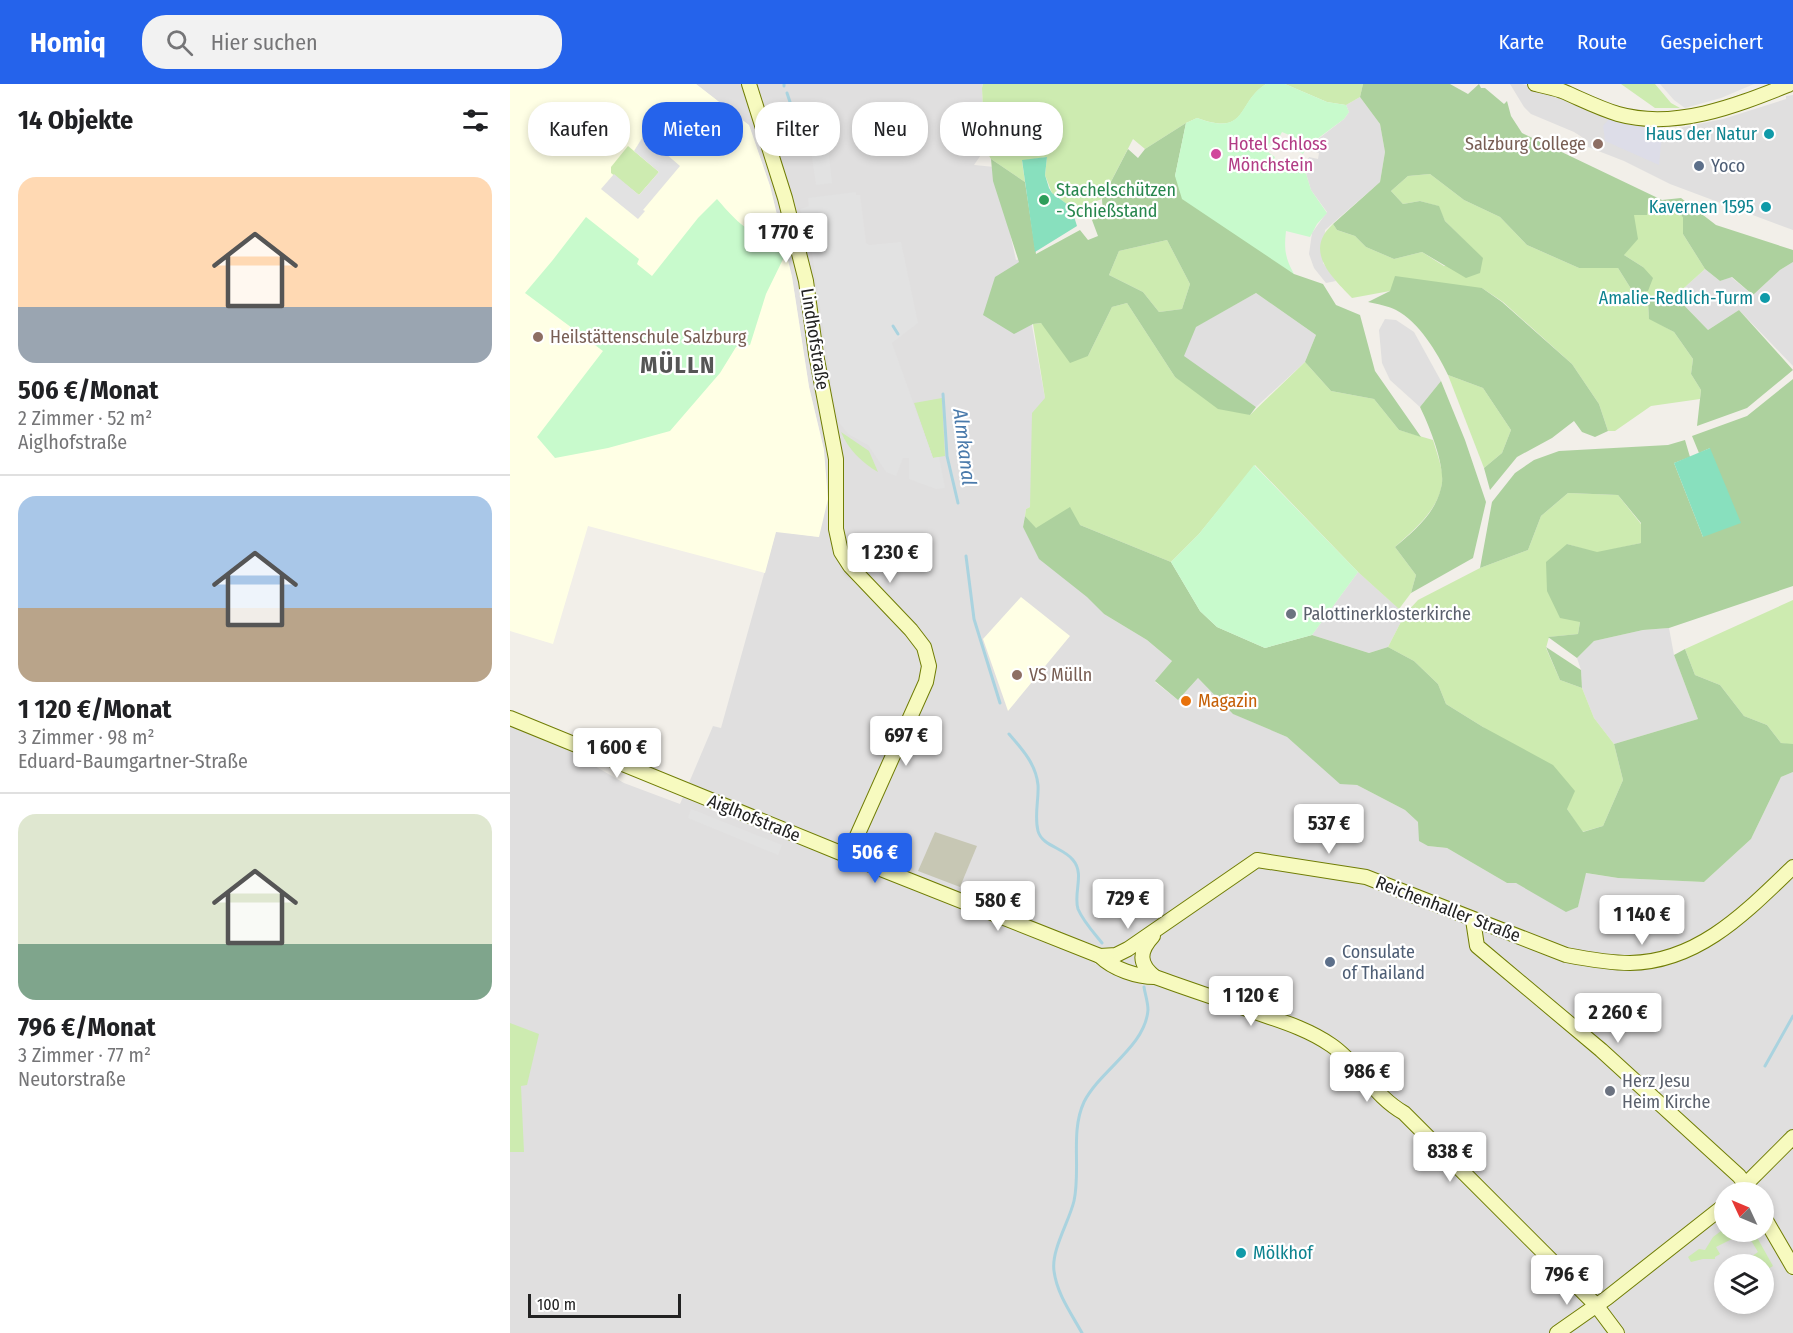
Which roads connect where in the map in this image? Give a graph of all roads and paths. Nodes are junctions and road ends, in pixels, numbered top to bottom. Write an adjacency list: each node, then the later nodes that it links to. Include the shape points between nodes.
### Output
1 (749, 84): 7 (street, Lindhofstraße, via 806,281 836,459 836,529 841,552 911,630 924,647 929,666 926,682)
2 (1535, 84): 4 (street)
3 (1787, 84): 4 (street, via 1705,114 1669,119 1619,114); 5 (street)
4 (1556, 87)
5 (1793, 90)
6 (510, 718): 7 (street, Aiglhofstraße)
7 (848, 856): 11 (street, Aiglhofstraße)
8 (1793, 867): 9 (street, Reichenhaller Straße, via 1724,929 1684,952 1659,959 1631,963 1566,955)
9 (1473, 920): 10 (street, Reichenhaller Straße, via 1366,877 1257,860); 14 (street, via 1477,946 1601,1050)
10 (1161, 928): 11 (street, Reichenhaller Straße, via 1121,953); 12 (street, via 1145,945 1141,956 1144,966)
11 (1100, 956): 12 (street, Aiglhofstraße, via 1143,977)
12 (1155, 977): 19 (street, Aiglhofstraße, via 1313,1034 1369,1072 1398,1100 1404,1113)
13 (1793, 1137): 15 (street)
14 (1737, 1182)
15 (1752, 1182)
16 (1714, 1214): 19 (street)
17 (1774, 1234): 18 (street)
18 (1793, 1267)
19 (1596, 1305): 20 (street); 21 (street, Aiglhofstraße)
20 (1557, 1333)
21 (1617, 1333)

